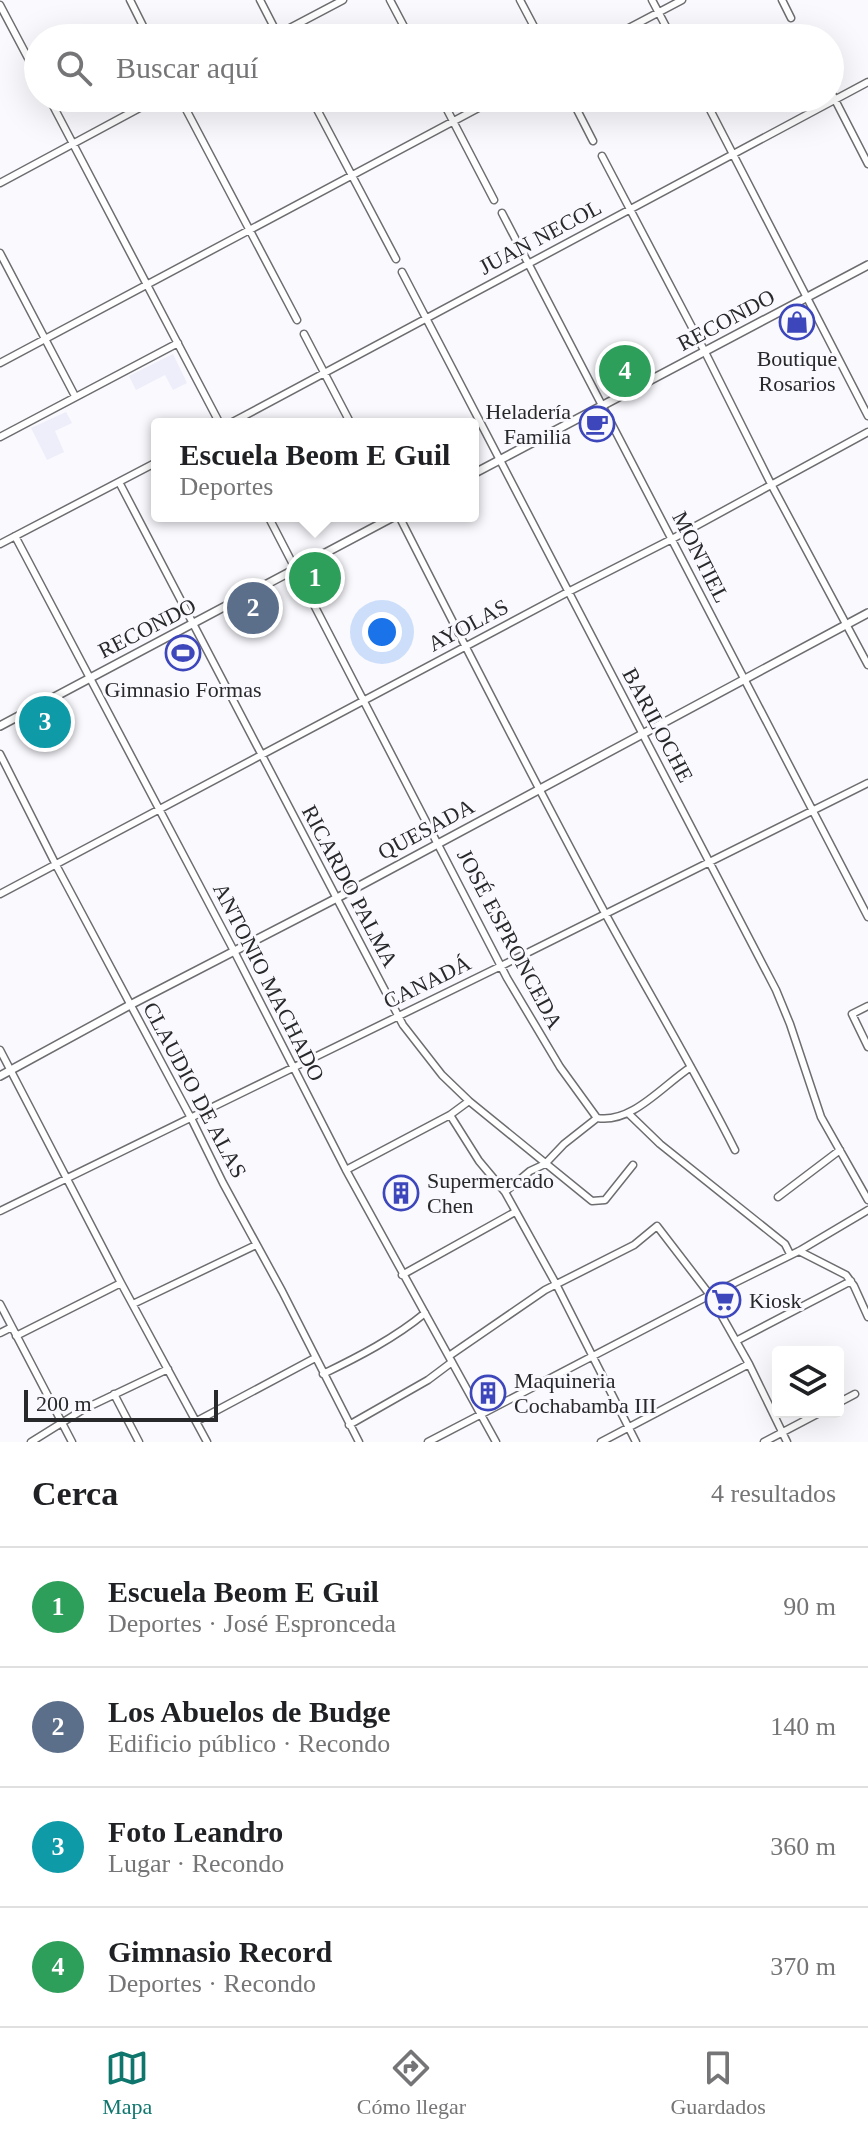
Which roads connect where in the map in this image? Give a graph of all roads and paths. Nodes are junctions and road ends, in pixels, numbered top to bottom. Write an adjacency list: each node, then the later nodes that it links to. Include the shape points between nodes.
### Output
1 (130, 0): 12 (street)
2 (260, 0): 13 (street)
3 (343, 0): 14 (street)
4 (390, 0): 15 (street)
5 (520, 0): 16 (street)
6 (652, 0): 10 (street)
7 (682, 0): 10 (street)
8 (782, 0): 11 (street)
9 (0, 2): 19 (street)
10 (659, 12): 17 (street); 18 (street)
11 (791, 18)
12 (142, 24)
13 (270, 24)
14 (300, 24)
15 (403, 24)
16 (533, 24)
17 (636, 24)
18 (665, 24)
19 (24, 49)
20 (868, 82): 21 (street, JUAN NECOL)
21 (844, 94)
22 (57, 112): 34 (street)
23 (132, 112): 34 (street)
24 (187, 112): 43 (street)
25 (318, 112): 38 (street)
26 (448, 112): 32 (street)
27 (470, 112): 32 (street)
28 (578, 112): 33 (street)
29 (712, 112): 35 (street)
30 (810, 112): 35 (street, JUAN NECOL)
31 (841, 112): 37 (street)
32 (453, 121): 38 (street); 40 (street)
33 (593, 141)
34 (74, 144): 39 (street); 49 (street)
35 (734, 153): 41 (street, JUAN NECOL); 50 (street)
36 (602, 156): 41 (street)
37 (868, 164)
38 (352, 176): 43 (street); 45 (street)
39 (0, 183)
40 (494, 200)
41 (631, 210): 46 (street, JUAN NECOL); 56 (street)
42 (502, 213): 46 (street, MONTIEL)
43 (249, 230): 49 (street); 52 (street)
44 (0, 253): 54 (street)
45 (396, 259)
46 (528, 263): 51 (street, JUAN NECOL); 60 (street, MONTIEL)
47 (868, 265): 50 (street, RECONDO)
48 (402, 272): 51 (street, BARILOCHE)
49 (147, 284): 54 (street); 55 (street)
50 (807, 298): 56 (street, RECONDO); 61 (street)
51 (426, 318): 58 (street, JUAN NECOL); 67 (street, BARILOCHE)
52 (297, 320)
53 (304, 334): 58 (street)
54 (46, 339): 57 (street); 59 (street)
55 (178, 343): 59 (street); 62 (street)
56 (705, 352): 60 (street, RECONDO); 71 (street)
57 (0, 363)
58 (325, 373): 63 (street, JUAN NECOL); 64 (street)
59 (75, 396): 66 (street)
60 (601, 407): 67 (street, RECONDO); 76 (street, MONTIEL)
61 (868, 416)
62 (217, 418)
63 (240, 418)
64 (348, 418)
65 (868, 432): 71 (street, AYOLAS)
66 (0, 437)
67 (501, 459): 69 (street, RECONDO); 79 (street, BARILOCHE)
68 (151, 465): 70 (street)
69 (479, 471)
70 (119, 482): 75 (street); 81 (street, RICARDO PALMA)
71 (771, 484): 76 (street, AYOLAS); 82 (street)
72 (271, 522): 78 (street, JOSÉ ESPRONCEDA)
73 (385, 522): 78 (street, RECONDO)
74 (400, 522): 83 (street)
75 (15, 536): 77 (street); 85 (street, ANTONIO MACHADO)
76 (672, 539): 79 (street, AYOLAS); 86 (street, MONTIEL)
77 (0, 544)
78 (295, 569): 81 (street, RECONDO); 87 (street, JOSÉ ESPRONCEDA)
79 (568, 592): 83 (street, AYOLAS); 89 (street, BARILOCHE)
80 (868, 613): 82 (street, QUESADA)
81 (194, 624): 85 (street, RECONDO); 91 (street, RICARDO PALMA)
82 (847, 624): 84 (street); 86 (street, QUESADA)
83 (465, 647): 87 (street, AYOLAS); 93 (street)
84 (868, 665)
85 (90, 677): 88 (street, RECONDO); 94 (street, ANTONIO MACHADO)
86 (744, 680): 89 (street, QUESADA); 95 (street, MONTIEL)
87 (364, 702): 91 (street, AYOLAS); 96 (street, JOSÉ ESPRONCEDA)
88 (0, 726)
89 (643, 734): 93 (street, QUESADA); 97 (street, BARILOCHE)
90 (0, 754): 98 (street, CLAUDIO DE ALAS)
91 (261, 756): 94 (street, AYOLAS); 100 (street, RICARDO PALMA)
92 (868, 783): 95 (street, CANADÁ)
93 (539, 790): 96 (street, QUESADA); 102 (street)
94 (159, 811): 98 (street, AYOLAS); 104 (street, ANTONIO MACHADO)
95 (813, 811): 97 (street, CANADÁ); 101 (street, MONTIEL)
96 (439, 843): 100 (street, QUESADA); 105 (street, JOSÉ ESPRONCEDA)
97 (709, 861): 102 (street, CANADÁ); 121 (street, BARILOCHE, via 781,1002 821,1117)
98 (56, 865): 99 (street, AYOLAS); 106 (street, CLAUDIO DE ALAS)
99 (0, 894)
100 (337, 898): 104 (street, QUESADA); 108 (street, RICARDO PALMA)
101 (866, 906): 103 (street, MONTIEL)
102 (606, 914): 105 (street, CANADÁ); 112 (street)
103 (868, 917)
104 (234, 951): 106 (street, QUESADA); 111 (street, ANTONIO MACHADO)
105 (501, 966): 108 (street, CANADÁ); 119 (street, JOSÉ ESPRONCEDA)
106 (130, 1005): 113 (street, QUESADA); 118 (street, CLAUDIO DE ALAS)
107 (868, 1006): 109 (street, via 852,1014)
108 (398, 1016): 111 (street, CANADÁ); 115 (street, RICARDO PALMA, via 442,1075)
109 (868, 1047)
110 (0, 1050): 113 (street)
111 (294, 1067): 118 (street, CANADÁ); 124 (street, ANTONIO MACHADO)
112 (691, 1067): 116 (street); 120 (street)
113 (11, 1071): 114 (street, QUESADA); 125 (street)
114 (0, 1076)
115 (469, 1101): 117 (street); 122 (street, RICARDO PALMA)
116 (629, 1114): 119 (street); 134 (street, via 785,1244)
117 (450, 1115): 124 (street); 126 (street)
118 (191, 1118): 125 (street, CANADÁ); 132 (street, CLAUDIO DE ALAS)
119 (597, 1118): 122 (street)
120 (735, 1150)
121 (840, 1150): 127 (street); 128 (street, BARILOCHE)
122 (545, 1164): 123 (street, RICARDO PALMA, via 592,1201 605,1200); 126 (street)
123 (633, 1165)
124 (346, 1170): 135 (street, ANTONIO MACHADO)
125 (67, 1178): 130 (street, CANADÁ); 137 (street)
126 (505, 1192): 131 (street)
127 (778, 1197)
128 (868, 1200)
129 (868, 1210): 133 (street)
130 (0, 1211)
131 (515, 1212): 135 (street); 138 (street)
132 (256, 1245): 141 (street); 149 (street, CLAUDIO DE ALAS)
133 (799, 1251): 134 (street); 136 (street)
134 (790, 1254): 139 (street)
135 (402, 1275): 142 (street, ANTONIO MACHADO)
136 (851, 1281): 143 (street); 147 (street)
137 (121, 1283): 141 (street); 146 (street)
138 (556, 1284): 139 (street, via 634,1245 657,1226); 148 (street); 150 (street)
139 (710, 1295): 147 (street); 148 (street)
140 (0, 1304): 144 (street)
141 (133, 1304): 152 (street)
142 (425, 1313): 150 (street, ANTONIO MACHADO); 153 (street)
143 (868, 1317)
144 (12, 1327): 145 (street); 146 (street)
145 (0, 1333)
146 (16, 1336): 160 (street)
147 (736, 1341): 151 (street)
148 (592, 1356): 157 (street); 162 (street)
149 (315, 1358): 153 (street, CLAUDIO DE ALAS); 159 (street)
150 (451, 1359): 157 (street, ANTONIO MACHADO); 161 (street, via 428,1380)
151 (749, 1364): 162 (street); 163 (street)
152 (168, 1369): 154 (street); 159 (street)
153 (323, 1374): 161 (street, CLAUDIO DE ALAS)
154 (114, 1394): 160 (street); 166 (street)
155 (855, 1394): 156 (street)
156 (844, 1400)
157 (481, 1414): 169 (street); 170 (street, ANTONIO MACHADO)
158 (810, 1418): 163 (street)
159 (197, 1421): 167 (street)
160 (62, 1423): 164 (street); 165 (street)
161 (349, 1425): 168 (street, CLAUDIO DE ALAS)
162 (628, 1427): 171 (street); 172 (street)
163 (782, 1433): 173 (street); 174 (street)
164 (31, 1442)
165 (72, 1442)
166 (139, 1442)
167 (207, 1442)
168 (359, 1442)
169 (428, 1442)
170 (496, 1442)
171 (601, 1442)
172 (636, 1442)
173 (764, 1442)
174 (787, 1442)

